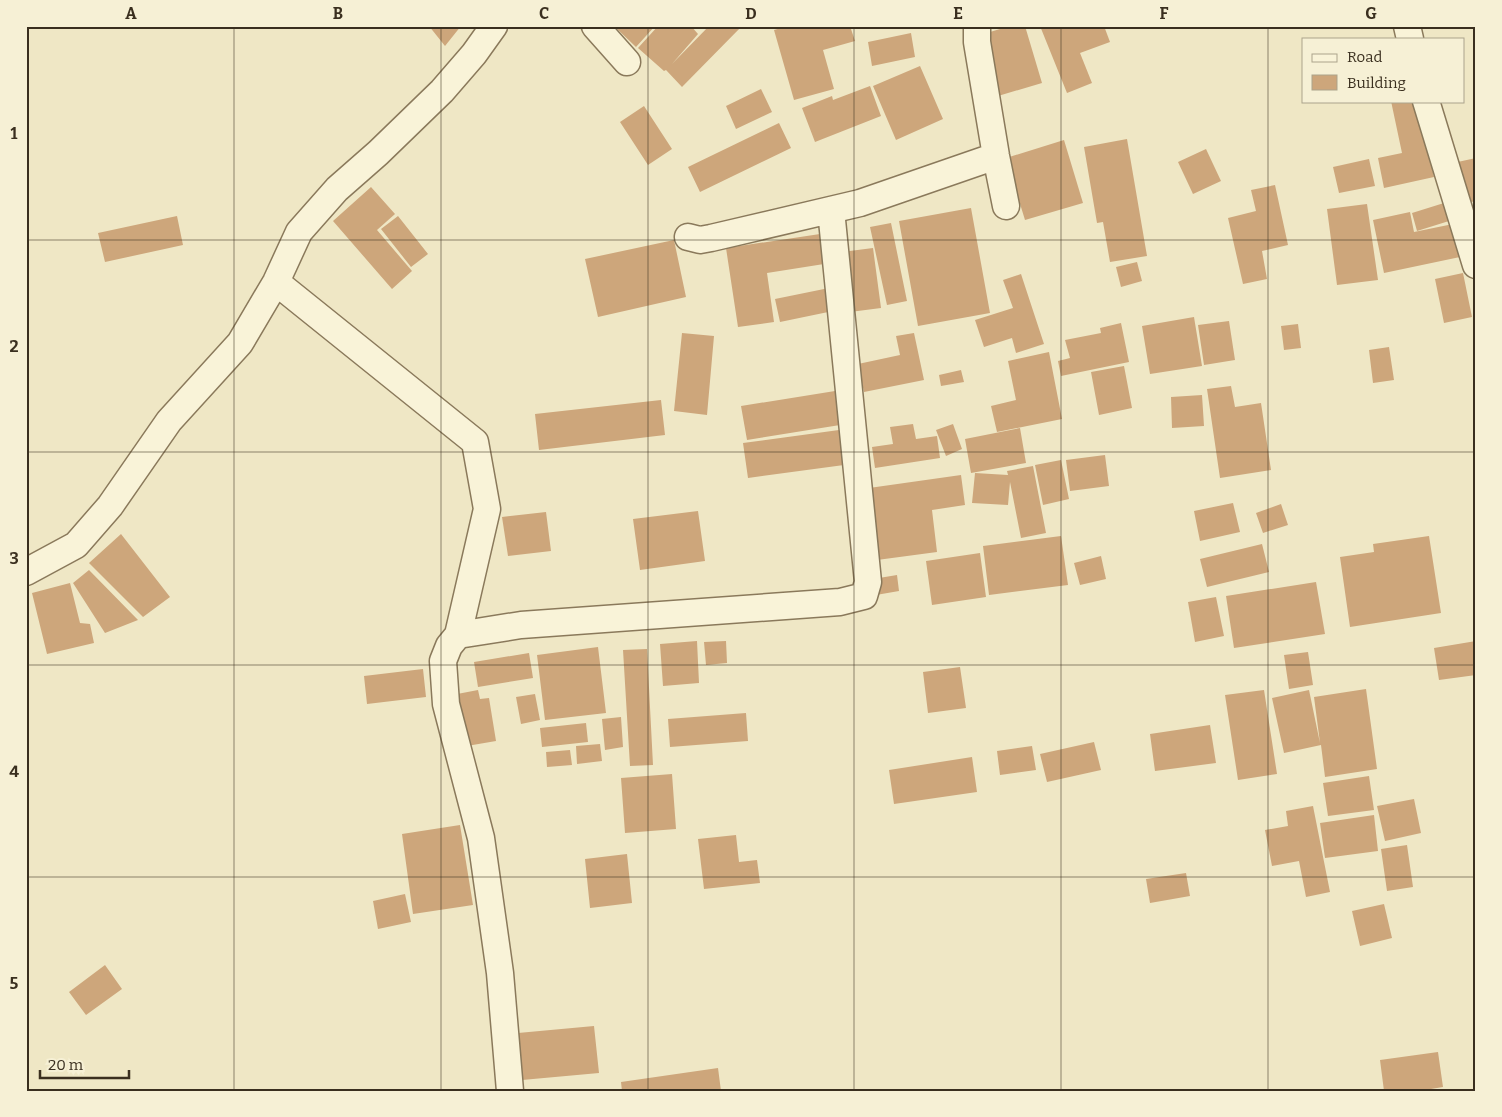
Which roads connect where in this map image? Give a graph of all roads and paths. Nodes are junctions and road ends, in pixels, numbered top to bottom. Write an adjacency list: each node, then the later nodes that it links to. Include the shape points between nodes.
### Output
1 (494, 26): 11 (street, via 442,91 337,189 299,232)
2 (595, 26): 4 (street)
3 (977, 26): 6 (street)
4 (627, 62)
5 (1426, 102): 10 (street)
6 (996, 156): 7 (street); 8 (street)
7 (1006, 206)
8 (831, 210): 9 (street, via 711,238); 13 (street, via 868,582 864,596 840,602 521,625)
9 (688, 237)
10 (1476, 266)
11 (276, 282): 12 (street, via 240,344 169,421 110,506 76,545); 13 (street, via 475,442 487,509)
12 (26, 572)
13 (458, 635): 14 (street, via 449,646 444,661 446,704 481,838 500,973)
14 (510, 1091)

